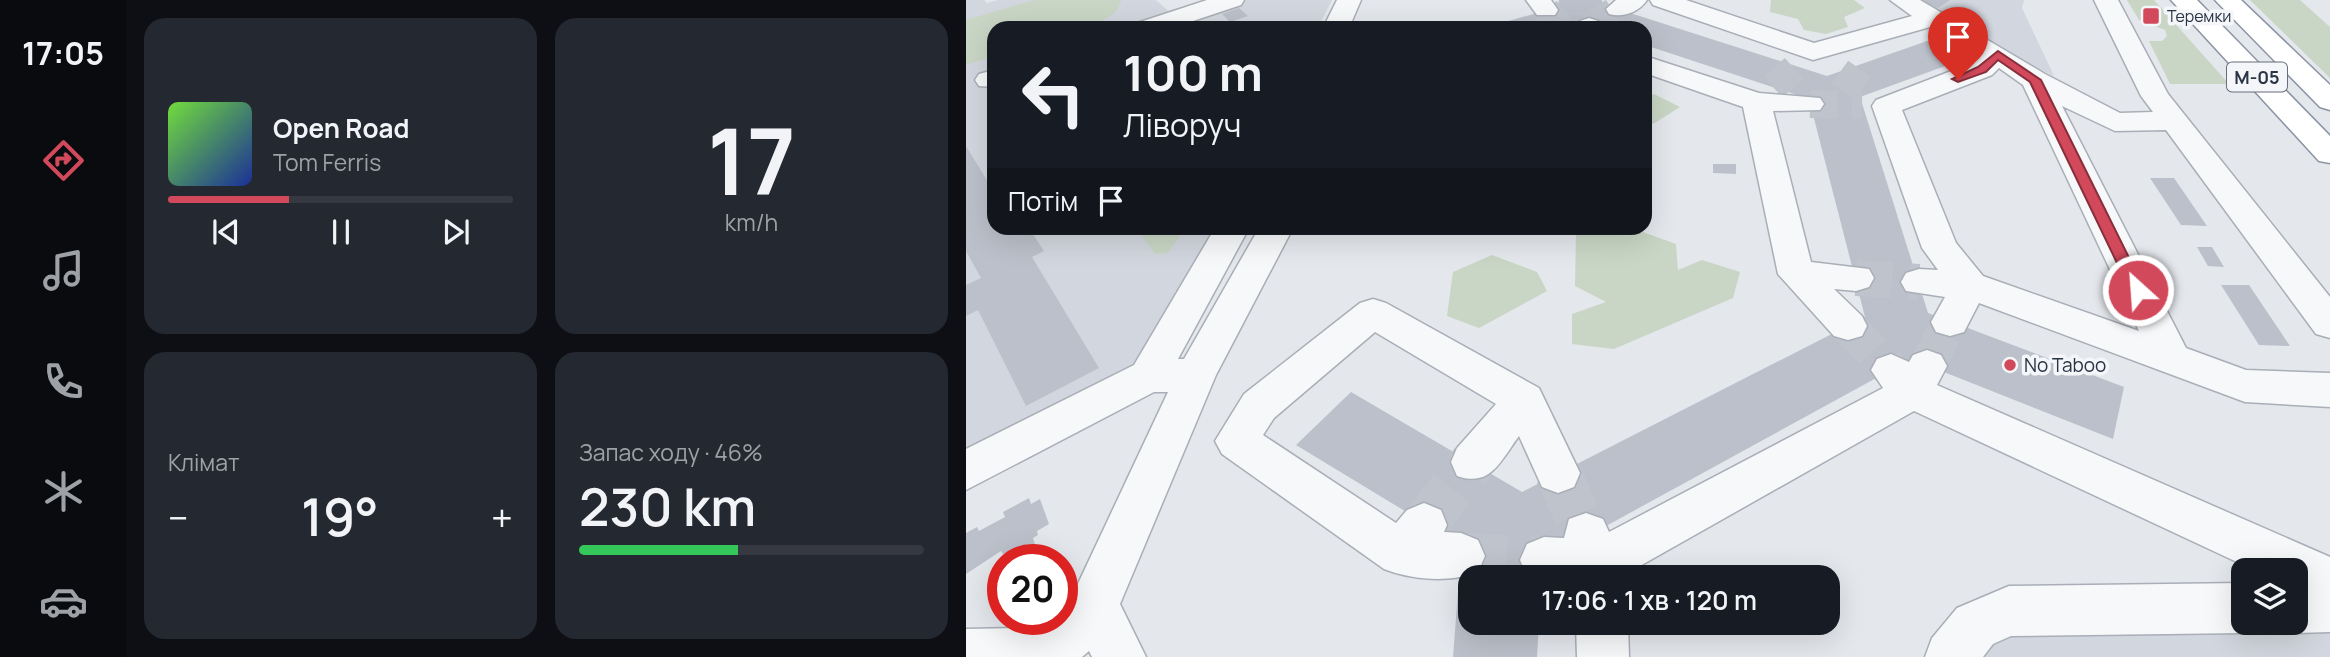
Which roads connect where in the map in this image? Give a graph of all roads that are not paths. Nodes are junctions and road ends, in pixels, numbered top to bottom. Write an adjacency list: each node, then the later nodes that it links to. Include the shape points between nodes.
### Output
1 (1232, 0): 8 (street)
2 (1349, 0): 11 (street)
3 (1662, 0): 13 (street)
4 (1902, 0): 9 (street)
5 (2106, 0): 20 (street, via 2155,96)
6 (2183, 0): 21 (highway, М-05)
7 (2227, 0): 18 (highway, М-05)
8 (1181, 7): 10 (street)
9 (1931, 18): 12 (street); 13 (street)
10 (1158, 21)
11 (1339, 21)
12 (1998, 55): 16 (street); 27 (street, via 1982,69 1873,102 1941,248)
13 (1805, 59): 15 (street)
14 (1652, 66): 17 (street)
15 (1840, 72)
16 (2035, 80): 20 (street, via 2115,122); 31 (street)
17 (1764, 94): 19 (street); 24 (street)
18 (2330, 101)
19 (1810, 104)
20 (2176, 121): 29 (street)
21 (2330, 154)
22 (1228, 235): 33 (street)
23 (1272, 235): 32 (street)
24 (1796, 274): 25 (street); 30 (street)
25 (1856, 278)
26 (1919, 282): 27 (street)
27 (1970, 285): 28 (street); 31 (street)
28 (1951, 322)
29 (2330, 324)
30 (1848, 326)
31 (2172, 360): 34 (street, via 2245,386)
32 (1196, 375): 33 (street); 43 (street)
33 (1148, 376): 37 (street)
34 (2330, 390)
35 (1524, 400): 36 (street); 38 (street); 39 (street, via 1373,313 1259,406 1237,441 1412,539)
36 (1474, 462)
37 (966, 471)
38 (1558, 473)
39 (1461, 556)
40 (1595, 558): 41 (street); 42 (street, via 1910,376)
41 (1544, 560)
42 (2330, 581)
43 (1094, 606): 49 (street, via 1060,644); 50 (street)
44 (2330, 607): 46 (street)
45 (2231, 608): 52 (street, via 2009,611 1975,626)
46 (2308, 608)
47 (1602, 635): 51 (street)
48 (966, 654): 49 (street)
49 (1021, 655)
50 (1120, 657)
51 (1603, 657)
52 (1951, 657)

